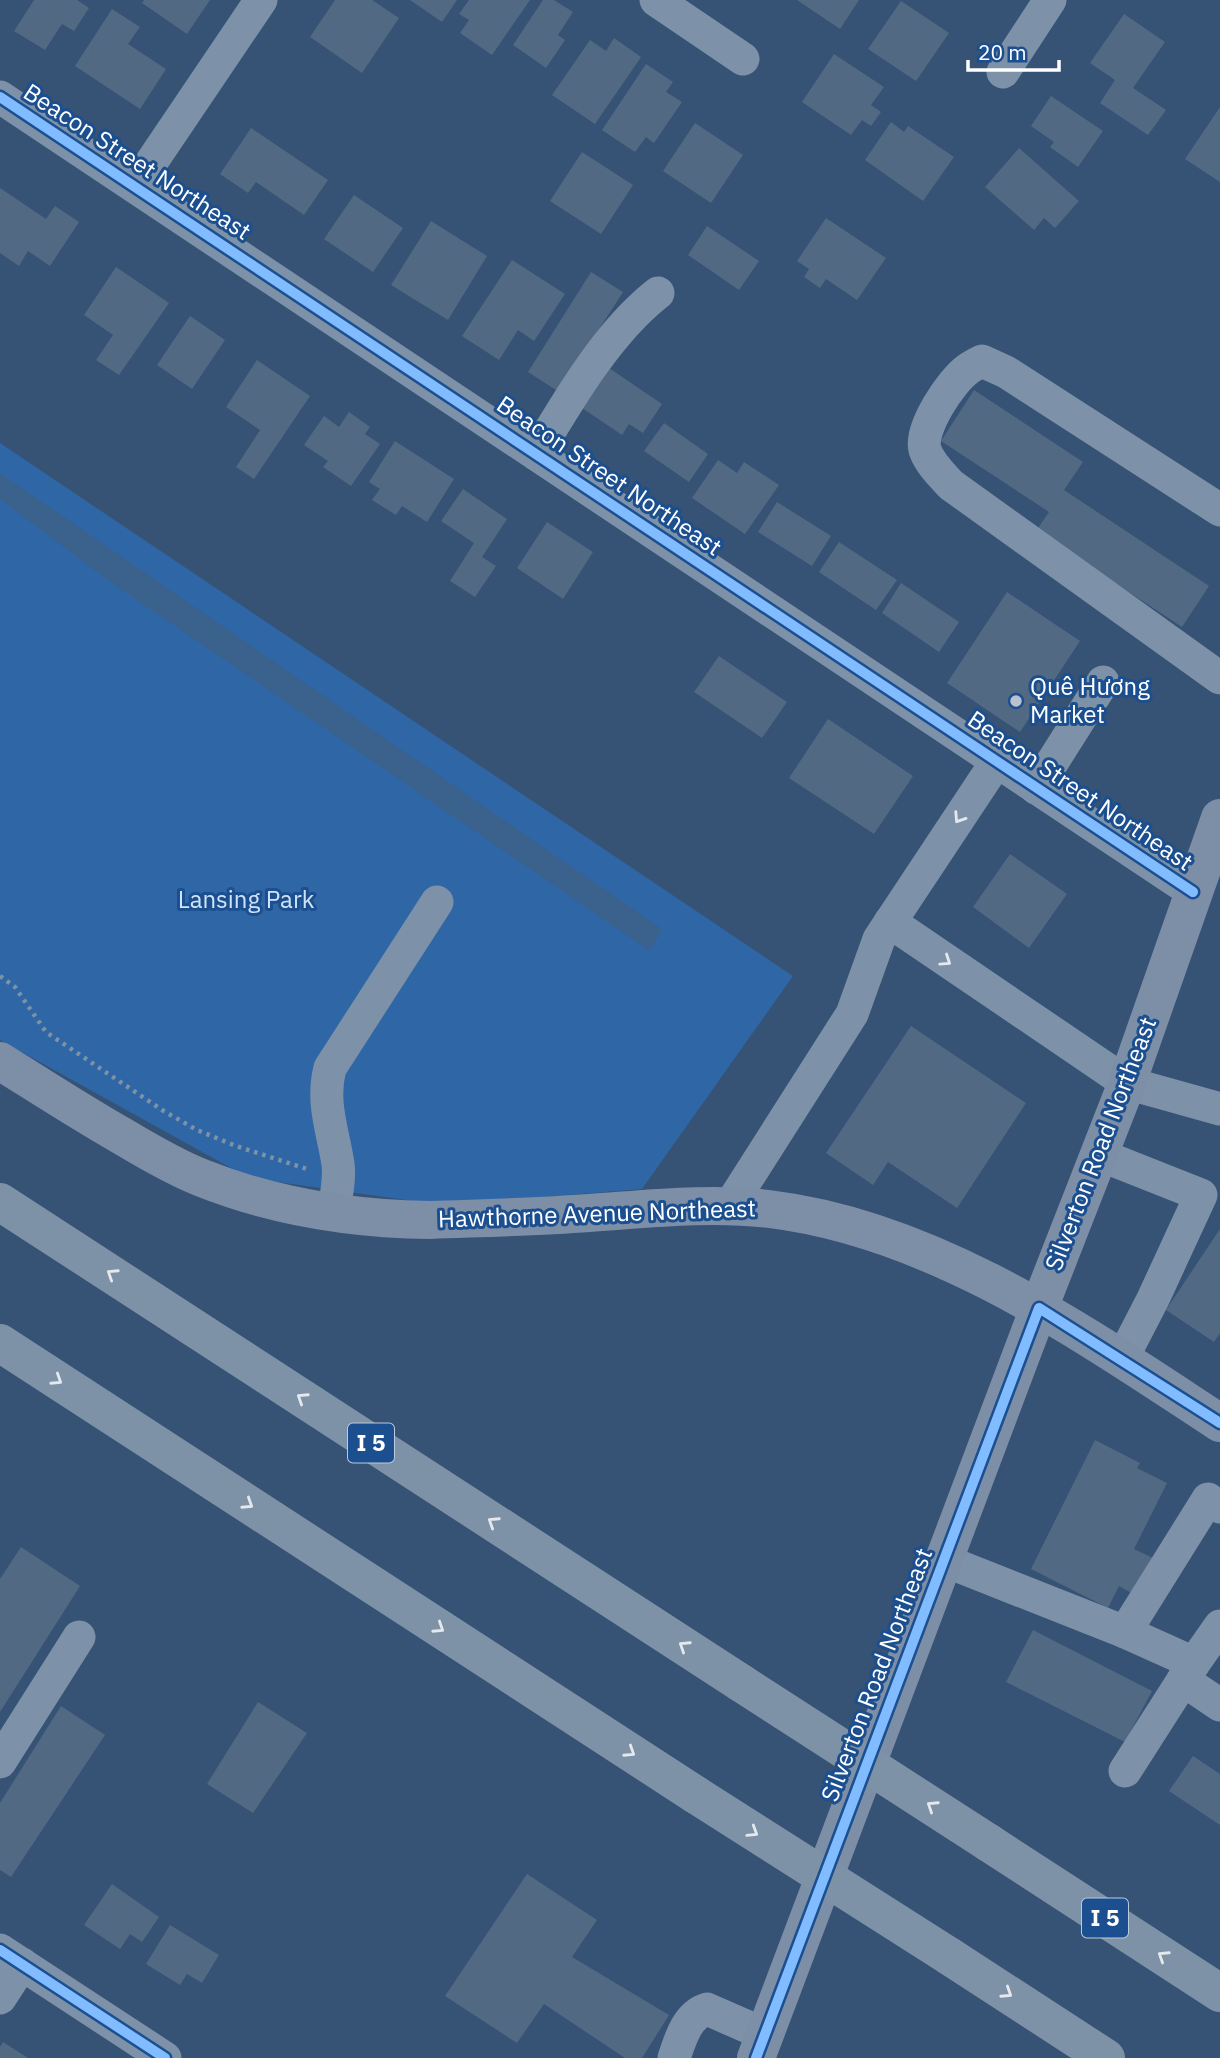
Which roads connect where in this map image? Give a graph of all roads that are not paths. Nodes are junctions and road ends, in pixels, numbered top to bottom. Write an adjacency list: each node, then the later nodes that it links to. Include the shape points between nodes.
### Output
1 (261, 0): 7 (street)
2 (656, 0): 4 (street)
3 (1050, 0): 5 (street)
4 (743, 59)
5 (1003, 72)
6 (0, 97): 7 (street, Beacon Street Northeast)
7 (136, 185): 9 (street, Beacon Street Northeast)
8 (658, 293): 9 (street, via 637,309 605,350)
9 (536, 454): 13 (street, Beacon Street Northeast)
10 (1220, 510): 11 (street, via 982,361 949,388 926,431 924,448 951,485)
11 (1220, 678)
12 (1103, 682): 14 (street)
13 (997, 761): 14 (street, Beacon Street Northeast); 18 (street, one-way to 18)
14 (1036, 788): 16 (street, Beacon Street Northeast)
15 (1220, 818): 16 (main road, Silverton Road Northeast)
16 (1193, 892): 20 (main road, Silverton Road Northeast)
17 (438, 902): 25 (street, via 330,1068 325,1086 327,1114 339,1167)
18 (890, 922): 20 (street, one-way to 20); 24 (street, via 878,939 852,1014)
19 (0, 1061): 25 (main road, Hawthorne Avenue Northeast, via 96,1122 200,1178)
20 (1127, 1083): 21 (street); 22 (main road, Silverton Road Northeast)
21 (1220, 1110)
22 (1100, 1155): 26 (main road, Silverton Road Northeast); 28 (street, via 1201,1195)
23 (0, 1202): 40 (highway, I 5, one-way to 23, bridge)
24 (729, 1207): 25 (main road, Hawthorne Avenue Northeast, via 430,1220); 26 (main road, Hawthorne Avenue Northeast, via 844,1223 931,1254)
25 (333, 1213)
26 (1039, 1308): 28 (main road, Hawthorne Avenue Northeast); 31 (main road, Silverton Road Northeast)
27 (0, 1343): 45 (highway, one-way to 45, bridge)
28 (1122, 1359): 29 (main road, Hawthorne Avenue Northeast)
29 (1220, 1423)
30 (1220, 1507): 33 (street, via 1208,1499)
31 (943, 1560): 33 (street); 42 (main road, Silverton Road Northeast)
32 (1220, 1626): 35 (street)
33 (1125, 1632): 35 (street)
34 (79, 1637): 37 (street)
35 (1189, 1672): 36 (street); 38 (street)
36 (1220, 1704)
37 (0, 1762)
38 (1125, 1771)
39 (11, 1957): 41 (street); 43 (street)
40 (1220, 1993)
41 (0, 1998)
42 (760, 2046): 44 (street, via 707,2009 692,2019)
43 (165, 2058)
44 (674, 2058)
45 (1106, 2058)

